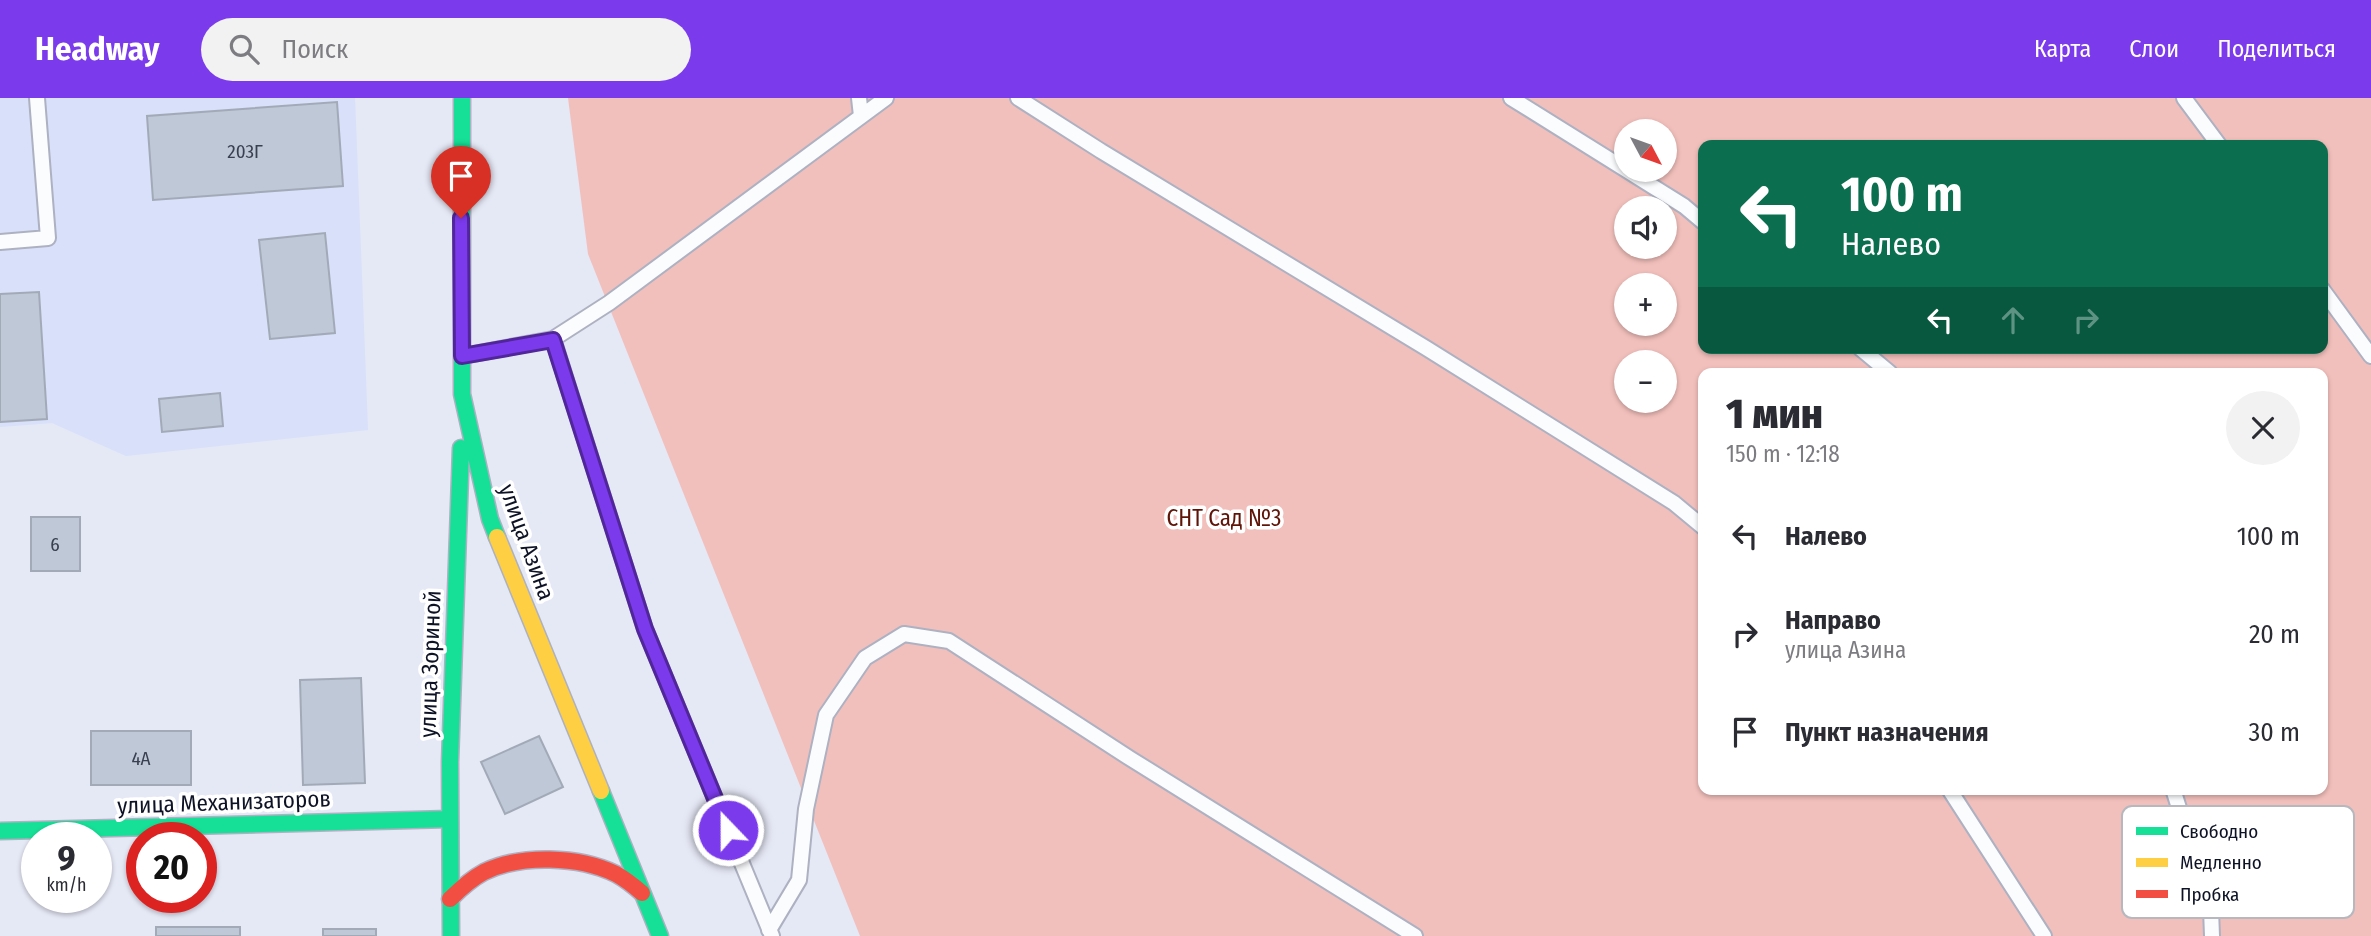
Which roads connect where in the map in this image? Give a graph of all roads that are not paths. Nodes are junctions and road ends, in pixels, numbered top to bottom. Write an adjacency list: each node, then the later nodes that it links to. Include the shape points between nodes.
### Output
1 (37, 98): 11 (lane, via 48,238)
2 (461, 98): 15 (main road, улица Азина)
3 (859, 98): 8 (lane)
4 (886, 98): 8 (lane)
5 (1018, 98): 19 (lane, via 1474,377 1674,503)
6 (1511, 98): 10 (lane)
7 (2184, 98): 9 (lane)
8 (861, 117): 13 (lane)
9 (2215, 140)
10 (1698, 218)
11 (0, 242)
12 (2328, 297): 16 (lane)
13 (553, 340): 15 (lane); 26 (lane, via 645,629)
14 (1867, 354): 17 (lane)
15 (462, 356): 18 (main road, улица Азина)
16 (2371, 356)
17 (1884, 368)
18 (462, 394): 21 (main road, улица Зориной); 23 (main road, улица Азина, via 490,519)
19 (1698, 523)
20 (1953, 795): 30 (lane)
21 (449, 819): 22 (main road, улица Механизаторов); 24 (main road, улица Зориной)
22 (0, 831)
23 (642, 893): 24 (main road, via 616,874 586,862 534,861 494,868 468,881); 28 (main road, улица Азина)
24 (450, 899): 27 (main road, улица Зориной)
25 (2211, 918): 31 (lane)
26 (770, 933): 29 (lane, via 799,880 806,809 826,715 866,657 904,634 949,641)
27 (451, 936)
28 (660, 936)
29 (1415, 936)
30 (2044, 936)
31 (2212, 936)

